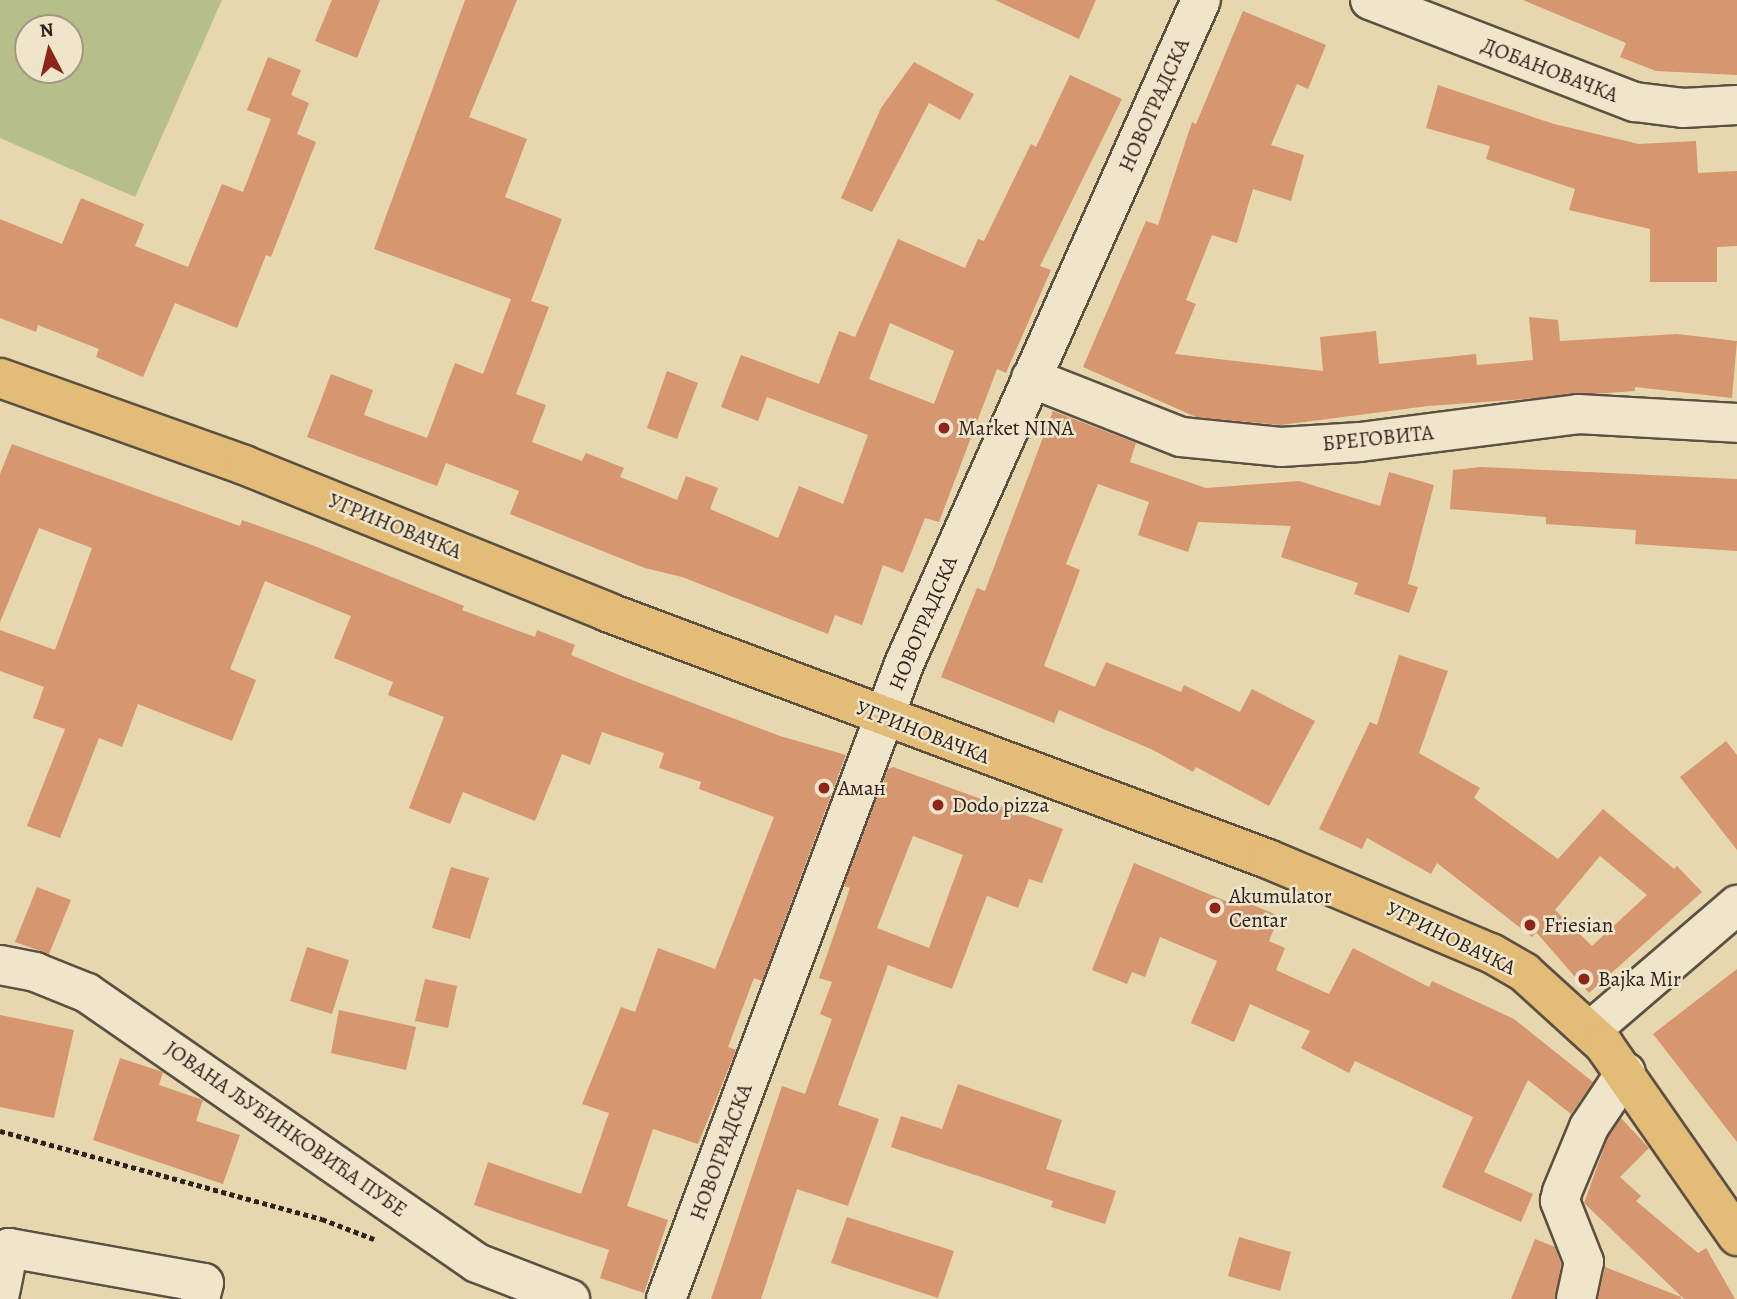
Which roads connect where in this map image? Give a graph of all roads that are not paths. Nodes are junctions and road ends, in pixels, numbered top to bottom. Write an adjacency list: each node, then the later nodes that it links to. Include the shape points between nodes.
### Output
1 (1201, 0): 5 (street, НОВОГРАДСКА)
2 (1370, 0): 3 (street, ДОБАНОВАЧКА, via 1636,102 1683,108)
3 (1737, 105)
4 (0, 378): 7 (main road, УГРИНОВАЧКА, via 244,465)
5 (1031, 378): 6 (street, БРЕГОВИТА, via 1181,438 1248,444 1348,443 1578,414); 7 (street, НОВОГРАДСКА)
6 (1737, 424)
7 (883, 717): 10 (main road, УГРИНОВАЧКА, via 1415,917 1525,973); 16 (street, НОВОГРАДСКА)
8 (1737, 905): 10 (street)
9 (0, 965): 15 (street, ЈОВАНА ЉУБИНКОВИЋА ПУБЕ, via 35,972 87,993 477,1263)
10 (1590, 1031): 11 (main road, УГРИНОВАЧКА)
11 (1626, 1072): 12 (main road, УГРИНОВАЧКА); 17 (street, via 1588,1127 1560,1201 1584,1262)
12 (1737, 1236)
13 (0, 1293): 14 (street, via 9,1248 204,1283)
14 (200, 1299)
15 (570, 1299)
16 (666, 1299)
17 (1576, 1299)

